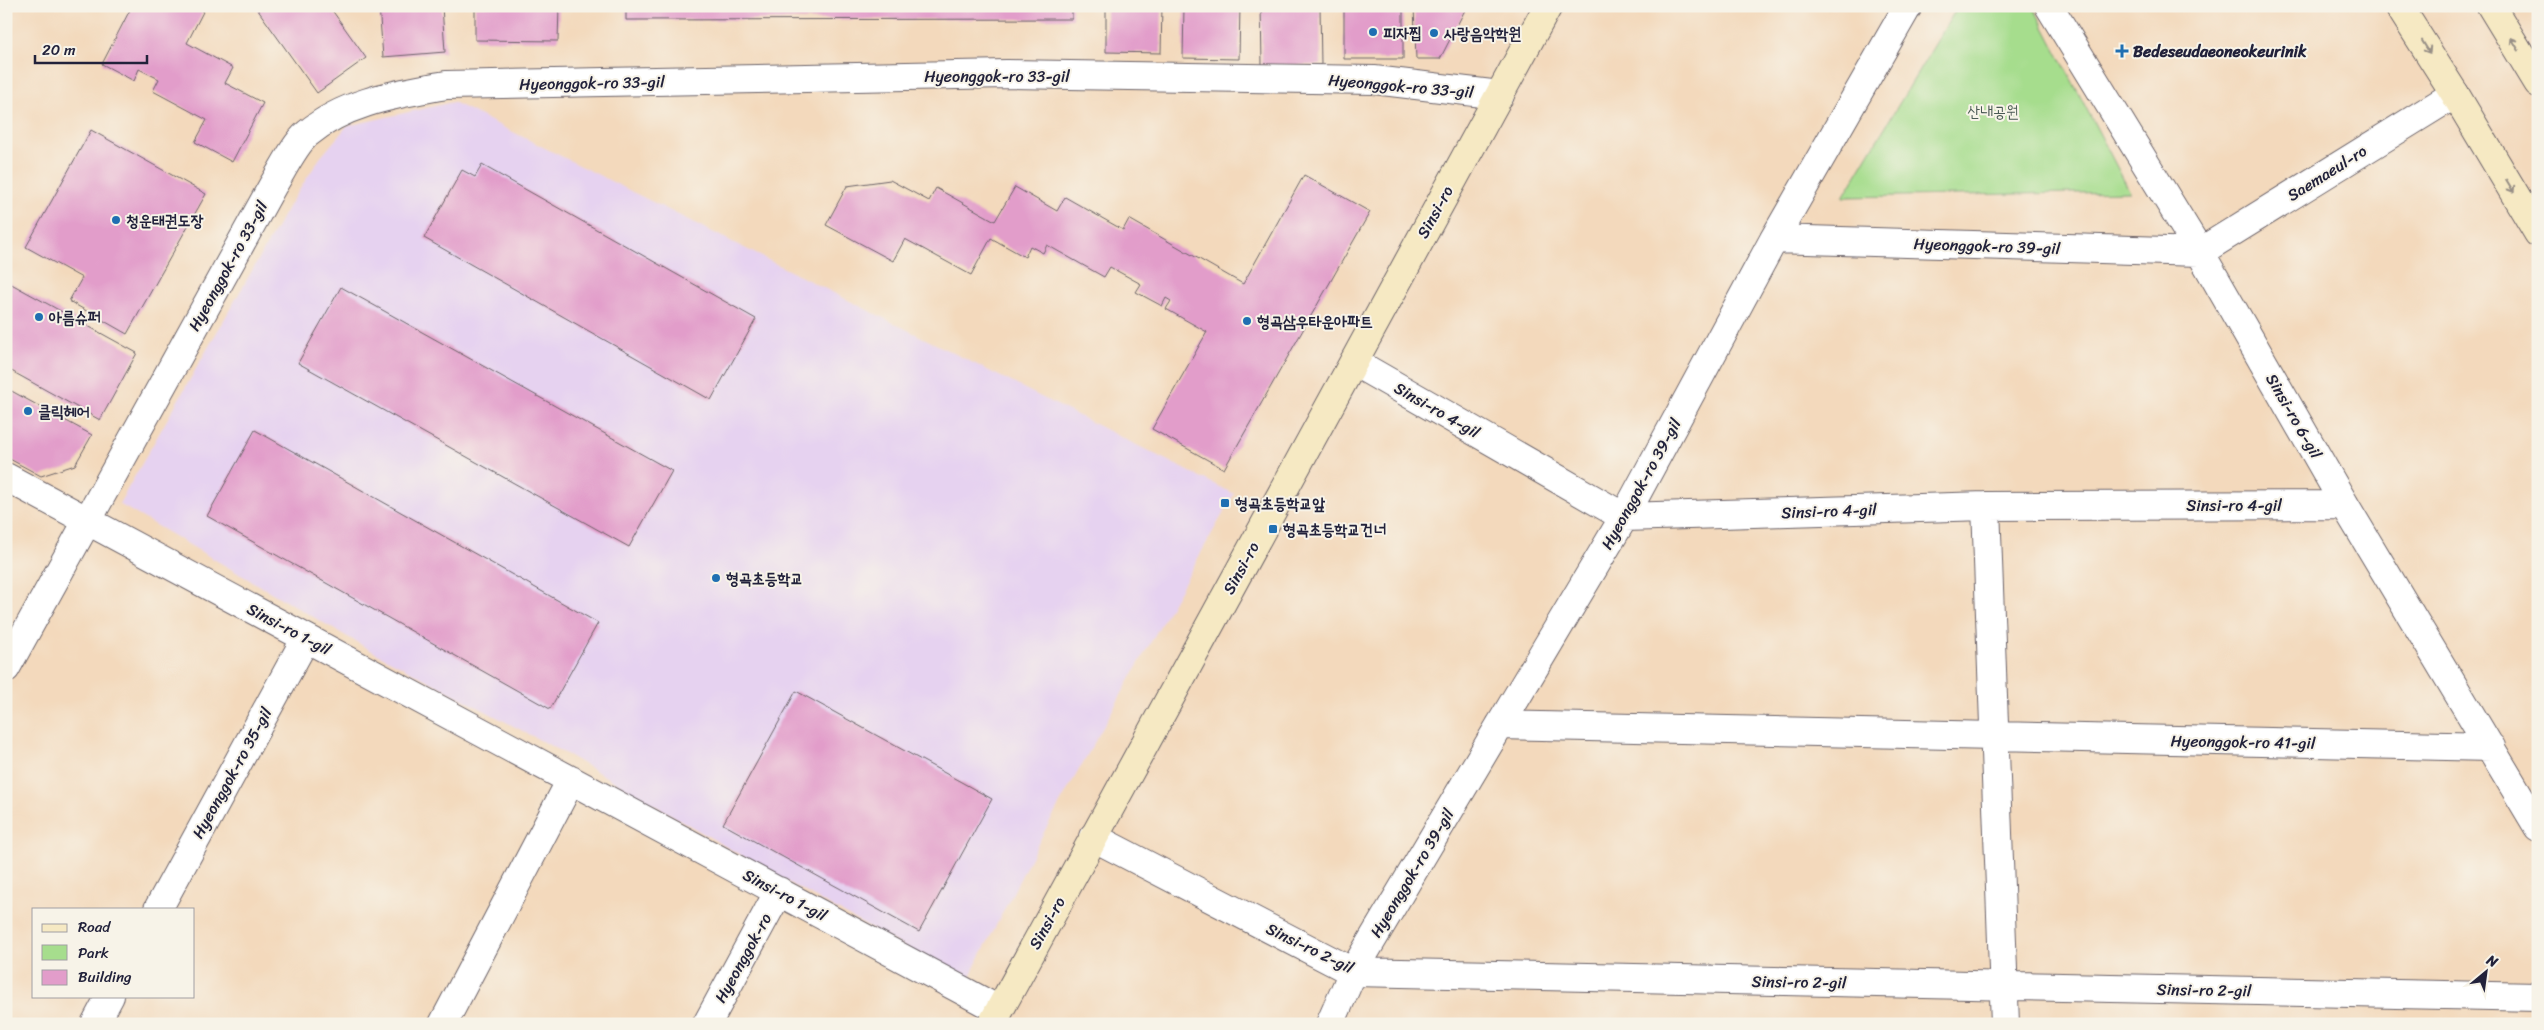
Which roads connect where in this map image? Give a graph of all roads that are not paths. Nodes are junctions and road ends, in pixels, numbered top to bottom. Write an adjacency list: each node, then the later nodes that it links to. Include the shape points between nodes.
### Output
1 (1548, 6): 8 (street, Sinsi-ro)
2 (1908, 6): 10 (street, Hyeonggok-ro 39-gil)
3 (2049, 6): 11 (street, Sinsi-ro 6-gil)
4 (2399, 6): 7 (street, one-way to 7)
5 (2491, 6): 6 (street, one-way to 5)
6 (2538, 83)
7 (2455, 94): 9 (street, one-way to 9); 11 (street, Saemaeul-ro)
8 (1500, 95): 12 (street, Sinsi-ro); 17 (street, Hyeonggok-ro 33-gil, via 1374,80 1007,74 446,85 391,95 339,112 305,134 273,185)
9 (2538, 233)
10 (1774, 239): 11 (street, Hyeonggok-ro 39-gil); 16 (street, Hyeonggok-ro 39-gil)
11 (2200, 252): 14 (street, Sinsi-ro 6-gil)
12 (1354, 362): 16 (street, Sinsi-ro 4-gil); 25 (street, Sinsi-ro)
13 (6, 477): 17 (street, Sinsi-ro 1-gil)
14 (2345, 505): 15 (street, Sinsi-ro 4-gil); 22 (street, Sinsi-ro 6-gil)
15 (1986, 506): 16 (street, Sinsi-ro 4-gil); 21 (street)
16 (1624, 517): 20 (street, Hyeonggok-ro 39-gil)
17 (88, 521): 18 (street, Sinsi-ro 1-gil); 19 (street, Hyeonggok-ro 33-gil)
18 (306, 638): 23 (street, Sinsi-ro 1-gil); 27 (street, Hyeonggok-ro 35-gil)
19 (6, 668)
20 (1500, 725): 21 (street); 28 (street, Hyeonggok-ro 39-gil)
21 (1994, 736): 22 (street, Hyeonggok-ro 41-gil); 29 (street)
22 (2491, 747): 24 (street, Sinsi-ro 6-gil)
23 (571, 780): 26 (street, Sinsi-ro 1-gil); 34 (street)
24 (2538, 827)
25 (1093, 838): 28 (street, Sinsi-ro 2-gil); 32 (street, Sinsi-ro)
26 (779, 891): 32 (street, Sinsi-ro 1-gil); 35 (street, Hyeonggok-ro)
27 (159, 908)
28 (1353, 972): 29 (street, Sinsi-ro 2-gil); 36 (street, Hyeonggok-ro 39-gil)
29 (2003, 986): 30 (street, Sinsi-ro 2-gil); 37 (street)
30 (2538, 997)
31 (109, 998): 33 (street)
32 (996, 1017)
33 (95, 1024)
34 (443, 1024)
35 (707, 1024)
36 (1330, 1024)
37 (2004, 1024)

